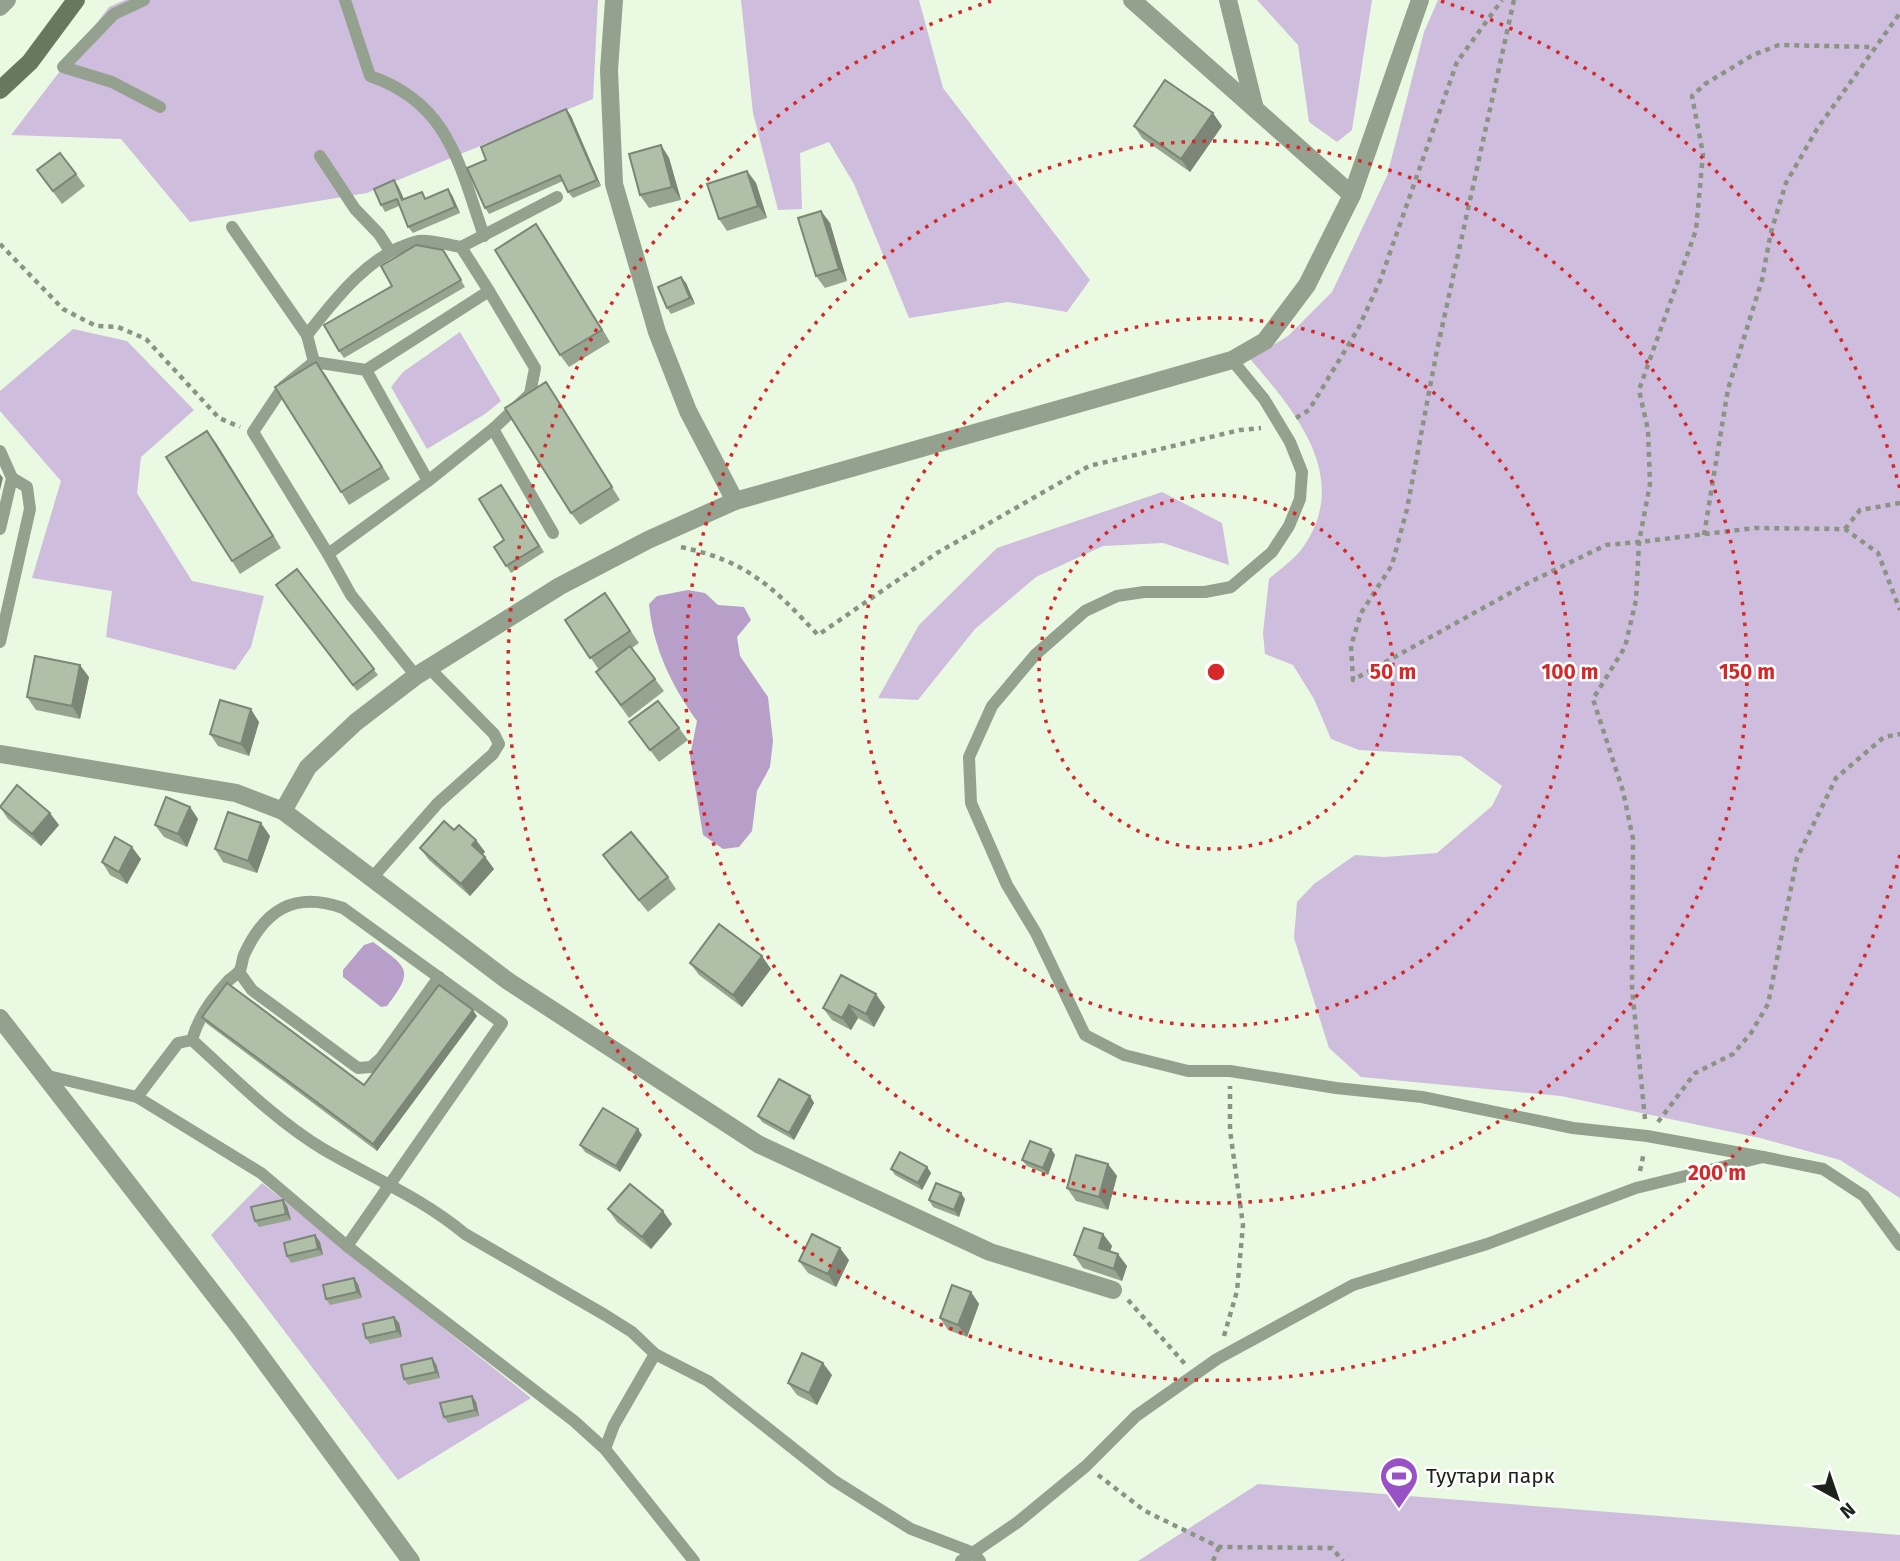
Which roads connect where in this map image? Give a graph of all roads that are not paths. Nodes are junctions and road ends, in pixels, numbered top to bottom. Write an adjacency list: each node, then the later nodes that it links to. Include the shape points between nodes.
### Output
1 (7, 0): 9 (street)
2 (76, 0): 10 (street, via 30,62)
3 (144, 0): 11 (lane, via 114,14 63,67 112,82)
4 (345, 0): 17 (lane, via 370,76 397,85 435,116 458,163)
5 (614, 0): 29 (street, via 609,70 614,184 657,332 688,411)
6 (1132, 0): 12 (street)
7 (1228, 0): 12 (street)
8 (1415, 3): 14 (street)
9 (0, 7)
10 (0, 90)
11 (160, 107)
12 (1255, 109): 14 (street)
13 (320, 156): 19 (lane)
14 (1352, 195): 22 (street, via 1307,285 1265,341)
15 (557, 197): 17 (lane)
16 (232, 227): 21 (lane)
17 (484, 236): 18 (lane)
18 (461, 247): 19 (lane, via 421,241); 20 (lane)
19 (390, 251): 21 (lane, via 337,296)
20 (489, 291): 24 (lane); 25 (lane, via 535,368 530,394)
21 (307, 335): 23 (lane)
22 (1232, 360): 29 (street); 44 (lane, via 1280,426 1302,472 1300,499 1272,552 1231,587 1117,596 1085,611 1035,655 992,706 969,757 971,803 1007,885 1036,933 1085,1035 1137,1058 1188,1071 1230,1071 1422,1097 1573,1128)
23 (314, 362): 24 (lane); 32 (lane, via 283,387 253,432)
24 (366, 370): 28 (lane)
25 (494, 429): 28 (lane); 31 (lane)
26 (0, 451): 27 (lane)
27 (12, 478): 30 (lane); 33 (lane, via 27,487 30,509)
28 (428, 481): 32 (lane)
29 (735, 501): 34 (street, via 560,586)
30 (0, 528)
31 (553, 533)
32 (328, 554): 34 (lane, via 351,595)
33 (0, 642)
34 (423, 672): 36 (street, via 356,722 308,767); 37 (lane, via 494,734 499,744 438,803)
35 (0, 754): 36 (street, via 236,793)
36 (283, 811): 37 (street)
37 (372, 878): 48 (street, via 509,981 758,1144 990,1252)
38 (239, 972): 39 (lane, via 244,955 270,917 293,902 321,900 343,908); 39 (lane, via 252,990 358,1068 381,1058); 41 (lane, via 197,1021)
39 (439, 977): 45 (lane, via 502,1023)
40 (0, 1018): 42 (street)
41 (192, 1040): 43 (lane, via 178,1042); 45 (lane, via 282,1120 321,1148)
42 (44, 1075): 43 (lane); 52 (street, via 240,1328)
43 (136, 1097): 47 (lane, via 261,1172)
44 (1763, 1157): 46 (lane, via 1823,1169 1864,1196); 51 (lane, via 1636,1188 1487,1244 1353,1285 1217,1359 1136,1416 1086,1466)
45 (388, 1183): 47 (lane); 49 (lane, via 465,1234 606,1315)
46 (1900, 1245)
47 (347, 1246): 50 (lane)
48 (1113, 1290)
49 (655, 1354): 50 (lane, via 614,1425); 51 (lane, via 708,1381 842,1486 911,1529)
50 (606, 1449): 53 (lane)
51 (977, 1557): 54 (lane)
52 (411, 1561)
53 (694, 1561)
54 (961, 1561)

